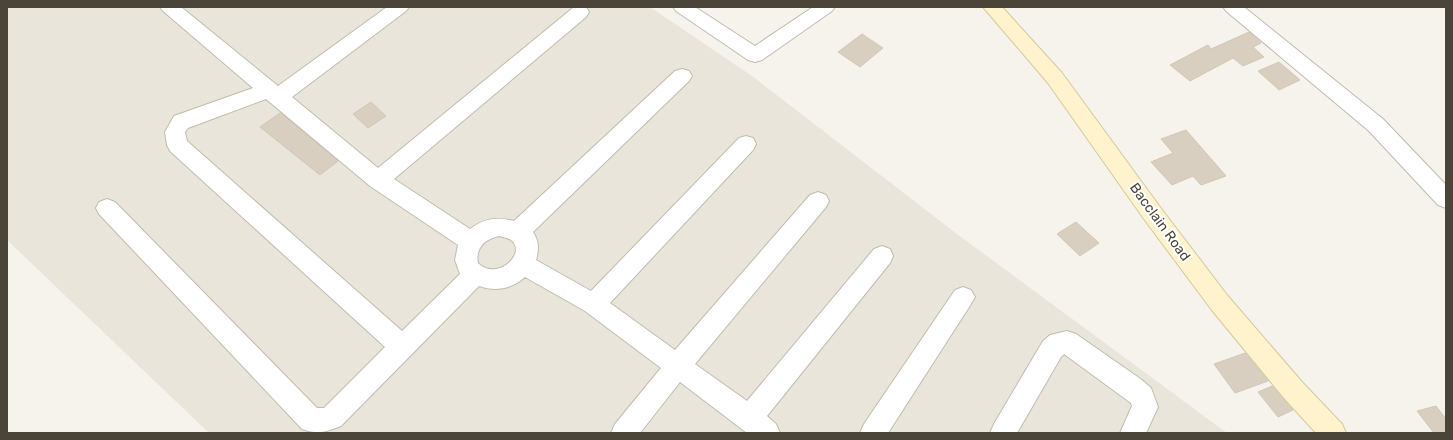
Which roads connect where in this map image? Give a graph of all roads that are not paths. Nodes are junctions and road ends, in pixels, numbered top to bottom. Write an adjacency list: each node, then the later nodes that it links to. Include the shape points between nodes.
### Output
1 (169, 7): 9 (street)
2 (400, 7): 9 (street)
3 (682, 7): 4 (street, via 754,55)
4 (826, 7)
5 (992, 7): 29 (main road, Bacclain Road, via 1055,78 1219,302)
6 (1232, 7): 12 (street, via 1376,125)
7 (580, 12): 11 (street)
8 (682, 76): 15 (street)
9 (273, 94): 11 (street); 22 (street, via 181,122 175,132 177,145)
10 (746, 144): 21 (street)
11 (378, 180): 16 (street)
12 (1446, 199)
13 (818, 201): 23 (street)
14 (107, 208): 22 (street, via 311,420 332,417)
15 (518, 231): 16 (street, via 510,227 494,228 479,234); 18 (street, via 525,237 528,246 528,255)
16 (472, 242): 19 (street, via 467,250 466,260)
17 (882, 256): 24 (street)
18 (523, 264): 19 (street, via 516,272 495,280); 21 (street)
19 (475, 275): 22 (street)
20 (963, 297): 26 (street)
21 (593, 304): 23 (street)
22 (402, 347)
23 (678, 365): 24 (street); 25 (street)
24 (758, 425)
25 (624, 433)
26 (873, 433)
27 (1003, 433): 28 (street, via 1052,349 1059,343 1067,342 1142,396 1145,406)
28 (1133, 433)
29 (1333, 433)

